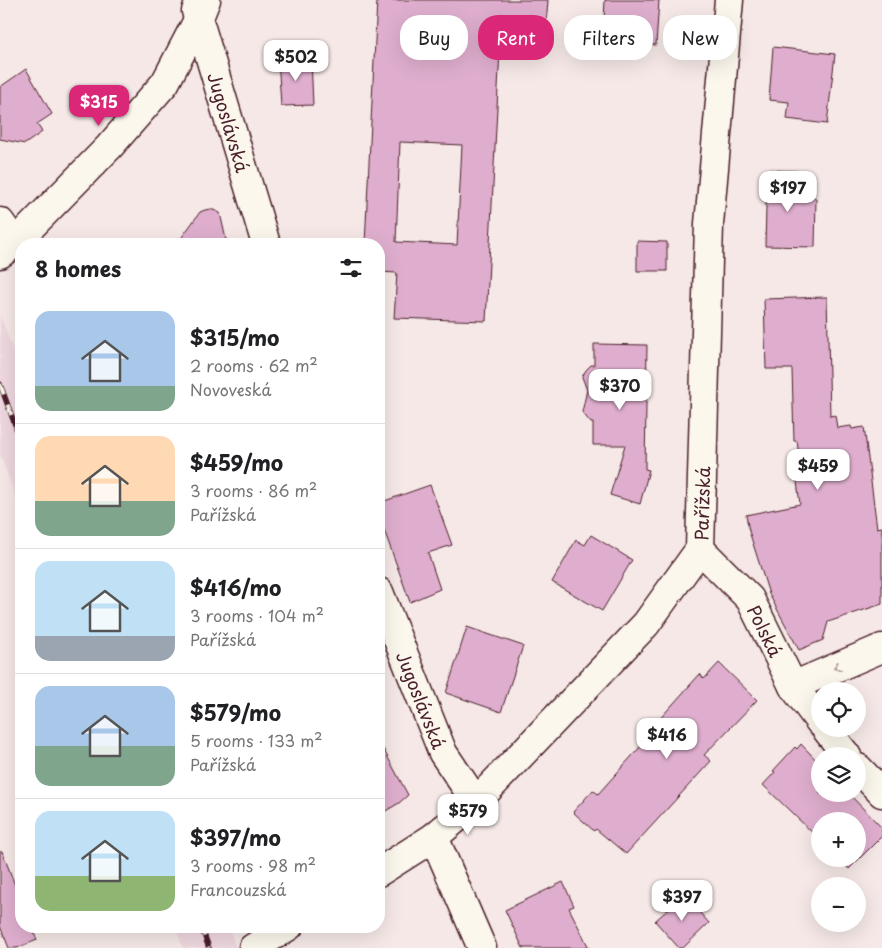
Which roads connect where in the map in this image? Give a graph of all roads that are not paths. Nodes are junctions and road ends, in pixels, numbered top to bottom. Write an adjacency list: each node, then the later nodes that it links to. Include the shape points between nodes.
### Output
1 (728, 0): 5 (street, Pařížská, via 709,224)
2 (199, 7): 3 (street, Jugoslávská); 4 (street, via 166,83 110,147)
3 (264, 238)
4 (5, 240)
5 (700, 549): 8 (street, Polská, via 750,599); 14 (street, Pařížská, via 646,624)
6 (385, 607): 14 (street, Jugoslávská, via 443,753)
7 (882, 648): 8 (street, one-way to 8)
8 (793, 686): 9 (street, Polská)
9 (811, 710)
10 (832, 737): 11 (street)
11 (840, 747)
12 (866, 776): 13 (street)
13 (882, 793)
14 (476, 802): 15 (street, Pařížská)
15 (434, 837): 16 (street, Pařížská); 19 (street)
16 (385, 868)
17 (278, 933): 18 (street)
18 (253, 948)
19 (482, 948)

